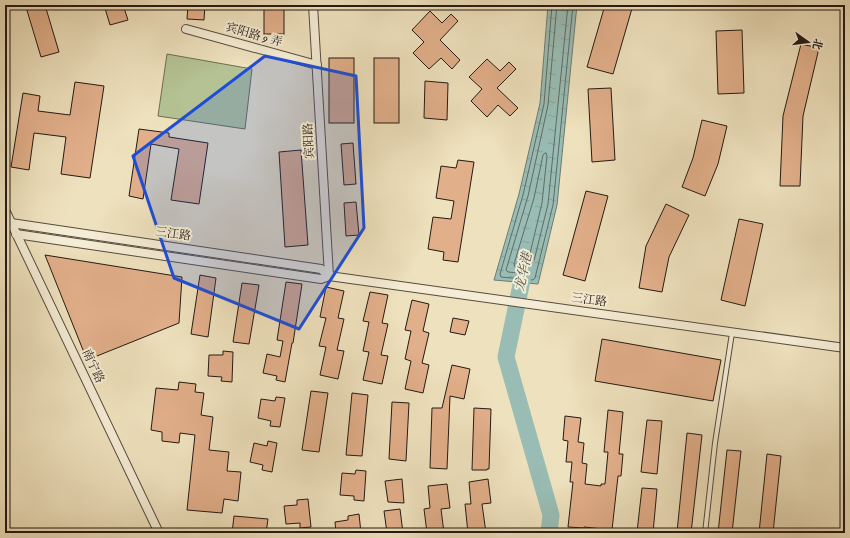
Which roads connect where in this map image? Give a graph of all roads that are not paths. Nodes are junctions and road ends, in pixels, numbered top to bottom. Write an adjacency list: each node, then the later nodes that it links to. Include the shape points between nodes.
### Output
1 (313, 5): 3 (street, 宾阳路)
2 (186, 28): 3 (street, 宾阳路 9 弄)
3 (317, 65): 7 (street, 宾阳路)
4 (5, 210): 5 (street, 南宁路)
5 (11, 223): 6 (street, 南宁路); 7 (street, 三江路, via 321,269)
6 (16, 234): 7 (street, 三江路, via 321,280); 10 (street, 南宁路)
7 (329, 276): 8 (street, 三江路)
8 (732, 332): 9 (street, 三江路); 11 (lane, via 715,443)
9 (845, 348)
10 (159, 533)
11 (705, 533)

